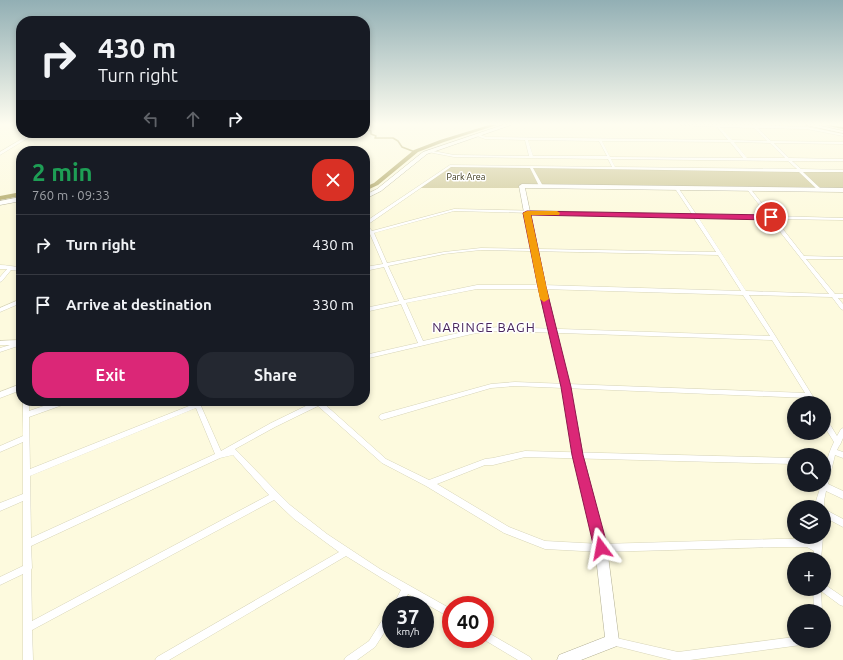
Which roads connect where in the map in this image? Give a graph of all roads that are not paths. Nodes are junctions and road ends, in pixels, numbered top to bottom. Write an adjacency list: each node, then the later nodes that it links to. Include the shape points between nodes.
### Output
1 (424, 156): 18 (street)
2 (453, 156): 3 (street)
3 (531, 156): 4 (street)
4 (609, 156): 6 (street); 10 (street)
5 (785, 156): 7 (street)
6 (745, 158): 7 (street)
7 (788, 159): 8 (street); 11 (street)
8 (843, 160)
9 (531, 167): 10 (street); 13 (street); 25 (street, via 450,166)
10 (614, 168): 11 (street)
11 (800, 170): 12 (street); 16 (street)
12 (843, 171)
13 (541, 186): 14 (street); 21 (street, via 522,186)
14 (676, 187): 15 (street); 22 (street)
15 (748, 188): 16 (street); 23 (street)
16 (820, 190): 17 (street)
17 (843, 190)
18 (370, 194)
19 (16, 200): 20 (street)
20 (0, 203)
21 (527, 213): 22 (street); 26 (street, via 454,210); 27 (street)
22 (694, 215): 23 (street); 28 (street)
23 (771, 217): 24 (street); 29 (street)
24 (843, 219)
25 (370, 221)
26 (371, 232): 31 (street)
27 (535, 250): 28 (street); 31 (street, via 481,249 444,253); 37 (street)
28 (719, 254): 38 (street)
29 (804, 257): 30 (street); 39 (street)
30 (843, 258)
31 (386, 265): 34 (street); 42 (street)
32 (0, 267): 33 (street)
33 (10, 268): 35 (street); 36 (street)
34 (370, 268)
35 (16, 269)
36 (0, 280)
37 (542, 287): 38 (street); 42 (street, via 477,286); 46 (street)
38 (743, 292): 39 (street); 47 (street)
39 (834, 295): 40 (street); 43 (street)
40 (843, 296)
41 (16, 302): 45 (street)
42 (404, 303): 44 (street); 51 (street)
43 (843, 308)
44 (370, 309)
45 (0, 310)
46 (552, 332): 47 (street); 51 (street, via 499,329 476,331); 54 (street)
47 (774, 338): 57 (street)
48 (16, 342): 49 (street)
49 (0, 343)
50 (16, 344): 52 (street)
51 (421, 344): 53 (street)
52 (0, 350)
53 (370, 356)
54 (566, 387): 57 (street); 65 (street, via 515,384 492,386); 73 (street)
55 (16, 389): 56 (street)
56 (0, 395)
57 (810, 396)
58 (26, 406): 64 (street)
59 (52, 406): 64 (street)
60 (190, 406): 77 (street)
61 (198, 406): 72 (street)
62 (310, 406): 72 (street)
63 (323, 406): 78 (street, via 384,460)
64 (26, 415): 68 (street)
65 (382, 417)
66 (831, 432): 69 (street)
67 (843, 432): 69 (street)
68 (26, 438): 70 (street); 77 (street)
69 (838, 443): 71 (street)
70 (0, 449)
71 (833, 450): 74 (street); 75 (street)
72 (219, 454): 82 (street, via 234,452); 86 (street)
73 (578, 455): 76 (street); 78 (street, via 518,455 485,462); 88 (street)
74 (843, 455)
75 (831, 458)
76 (787, 461)
77 (27, 474): 81 (street)
78 (429, 484): 88 (street, via 507,530 545,545)
79 (831, 489): 80 (street)
80 (843, 495)
81 (27, 496): 83 (street); 86 (street)
82 (275, 496): 90 (street, via 306,524); 99 (street)
83 (0, 507)
84 (831, 516): 85 (street)
85 (843, 522)
86 (28, 543): 92 (street)
87 (818, 544): 89 (street)
88 (601, 548): 89 (street, via 777,543 808,544); 102 (street)
89 (818, 549): 91 (street)
90 (346, 552): 94 (street); 106 (street)
91 (818, 552)
92 (28, 568): 93 (street); 99 (street)
93 (0, 581)
94 (407, 588): 96 (street); 98 (street)
95 (831, 593): 97 (street)
96 (402, 596)
97 (843, 602)
98 (442, 609)
99 (29, 627): 105 (street)
100 (382, 628): 107 (street, via 372,644)
101 (494, 640): 108 (street)
102 (612, 641): 104 (street); 109 (street)
103 (787, 643): 104 (street)
104 (679, 658)
105 (28, 660)
106 (160, 660)
107 (349, 660)
108 (527, 660)
109 (564, 660)

